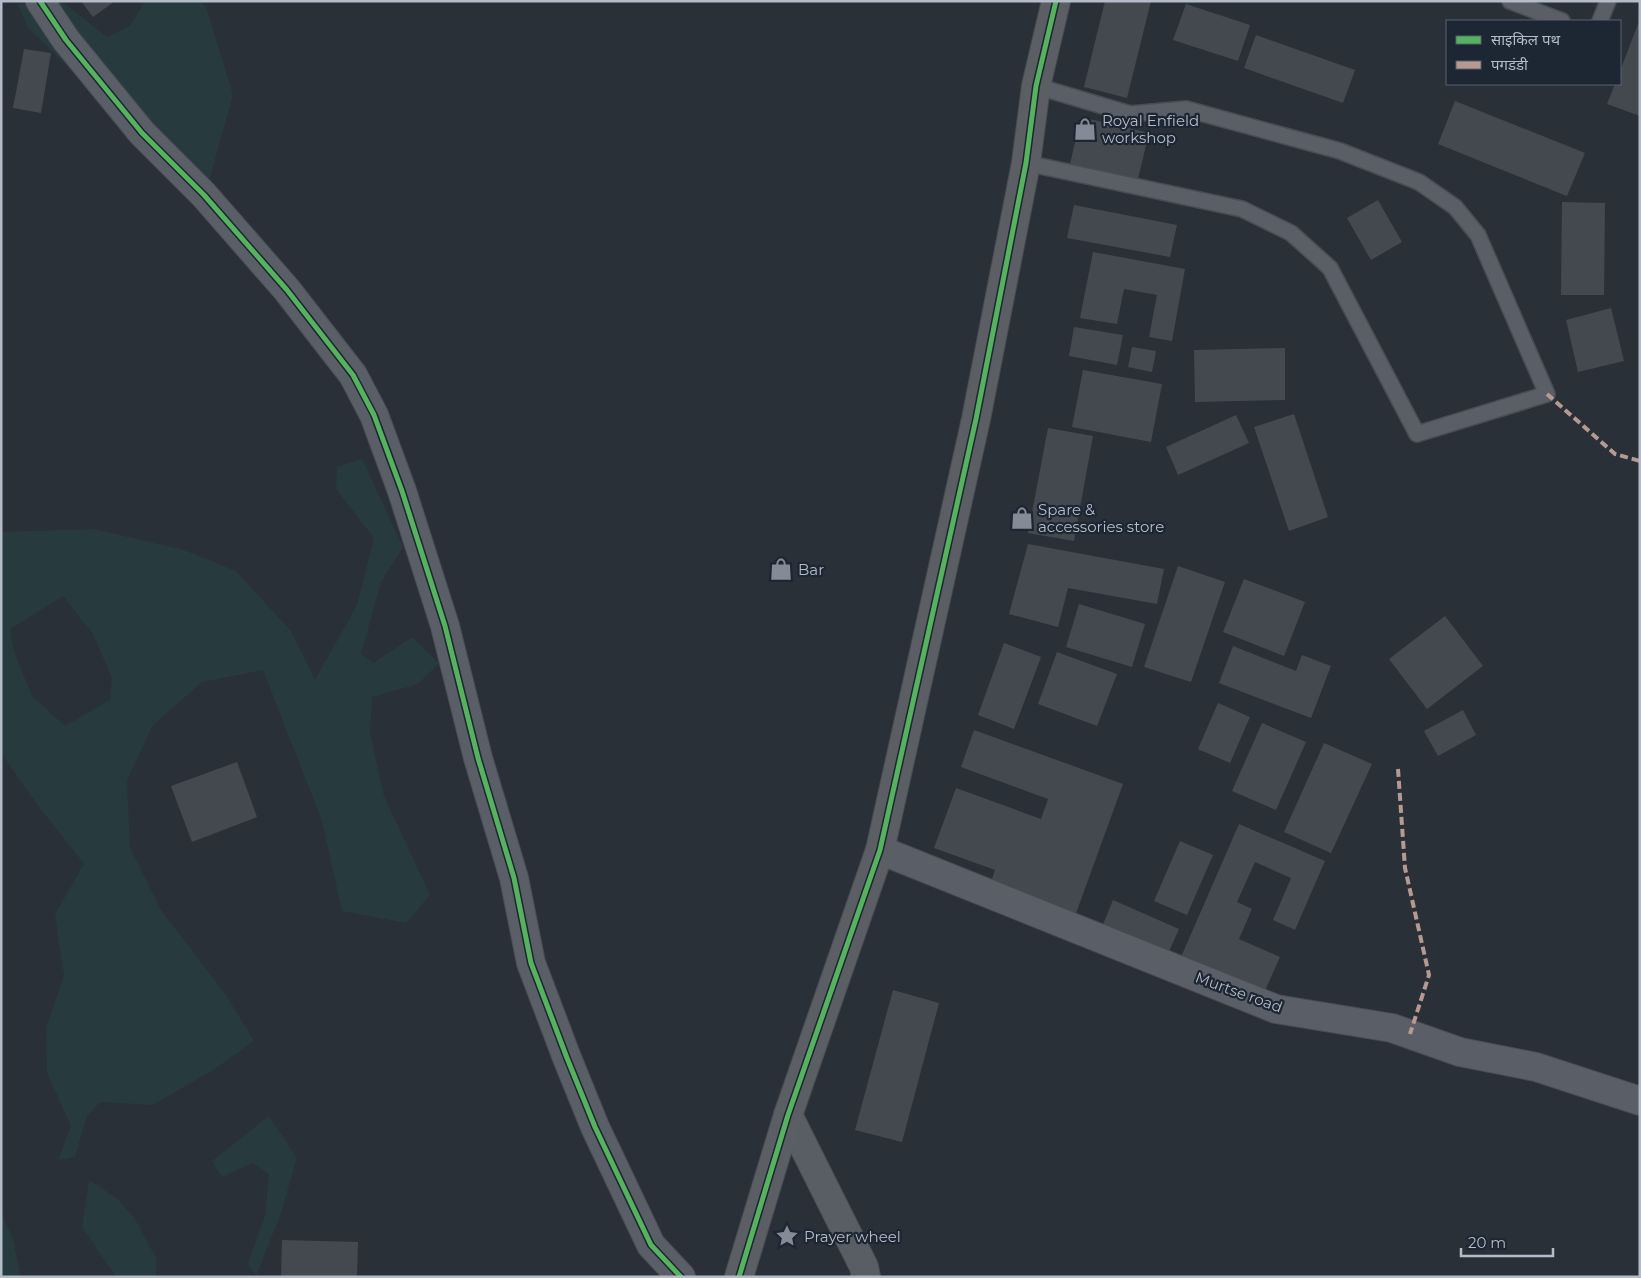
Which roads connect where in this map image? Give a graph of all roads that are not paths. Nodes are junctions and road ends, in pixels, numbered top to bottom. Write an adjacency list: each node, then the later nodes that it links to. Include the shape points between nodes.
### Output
1 (40, 1): 12 (street, via 66,40 142,133 204,195 287,290 353,375 374,415 445,626 478,758 514,878 531,963 595,1127 651,1245)
2 (1056, 1): 7 (highway)
3 (1510, 1): 5 (lane)
4 (1608, 1): 6 (lane)
5 (1559, 20)
6 (1600, 20)
7 (1036, 86): 8 (highway); 8 (lane, via 1130,114 1186,109 1340,151 1419,182 1455,207 1478,235 1547,394 1417,434 1330,268 1291,233 1242,209)
8 (1026, 163): 9 (highway, via 976,419)
9 (880, 850): 10 (street, Murtse road, via 1276,1009 1392,1028 1460,1052 1536,1067); 11 (highway)
10 (1640, 1101)
11 (788, 1115): 13 (highway); 14 (main road, via 864,1267)
12 (681, 1277)
13 (739, 1277)
14 (866, 1277)

